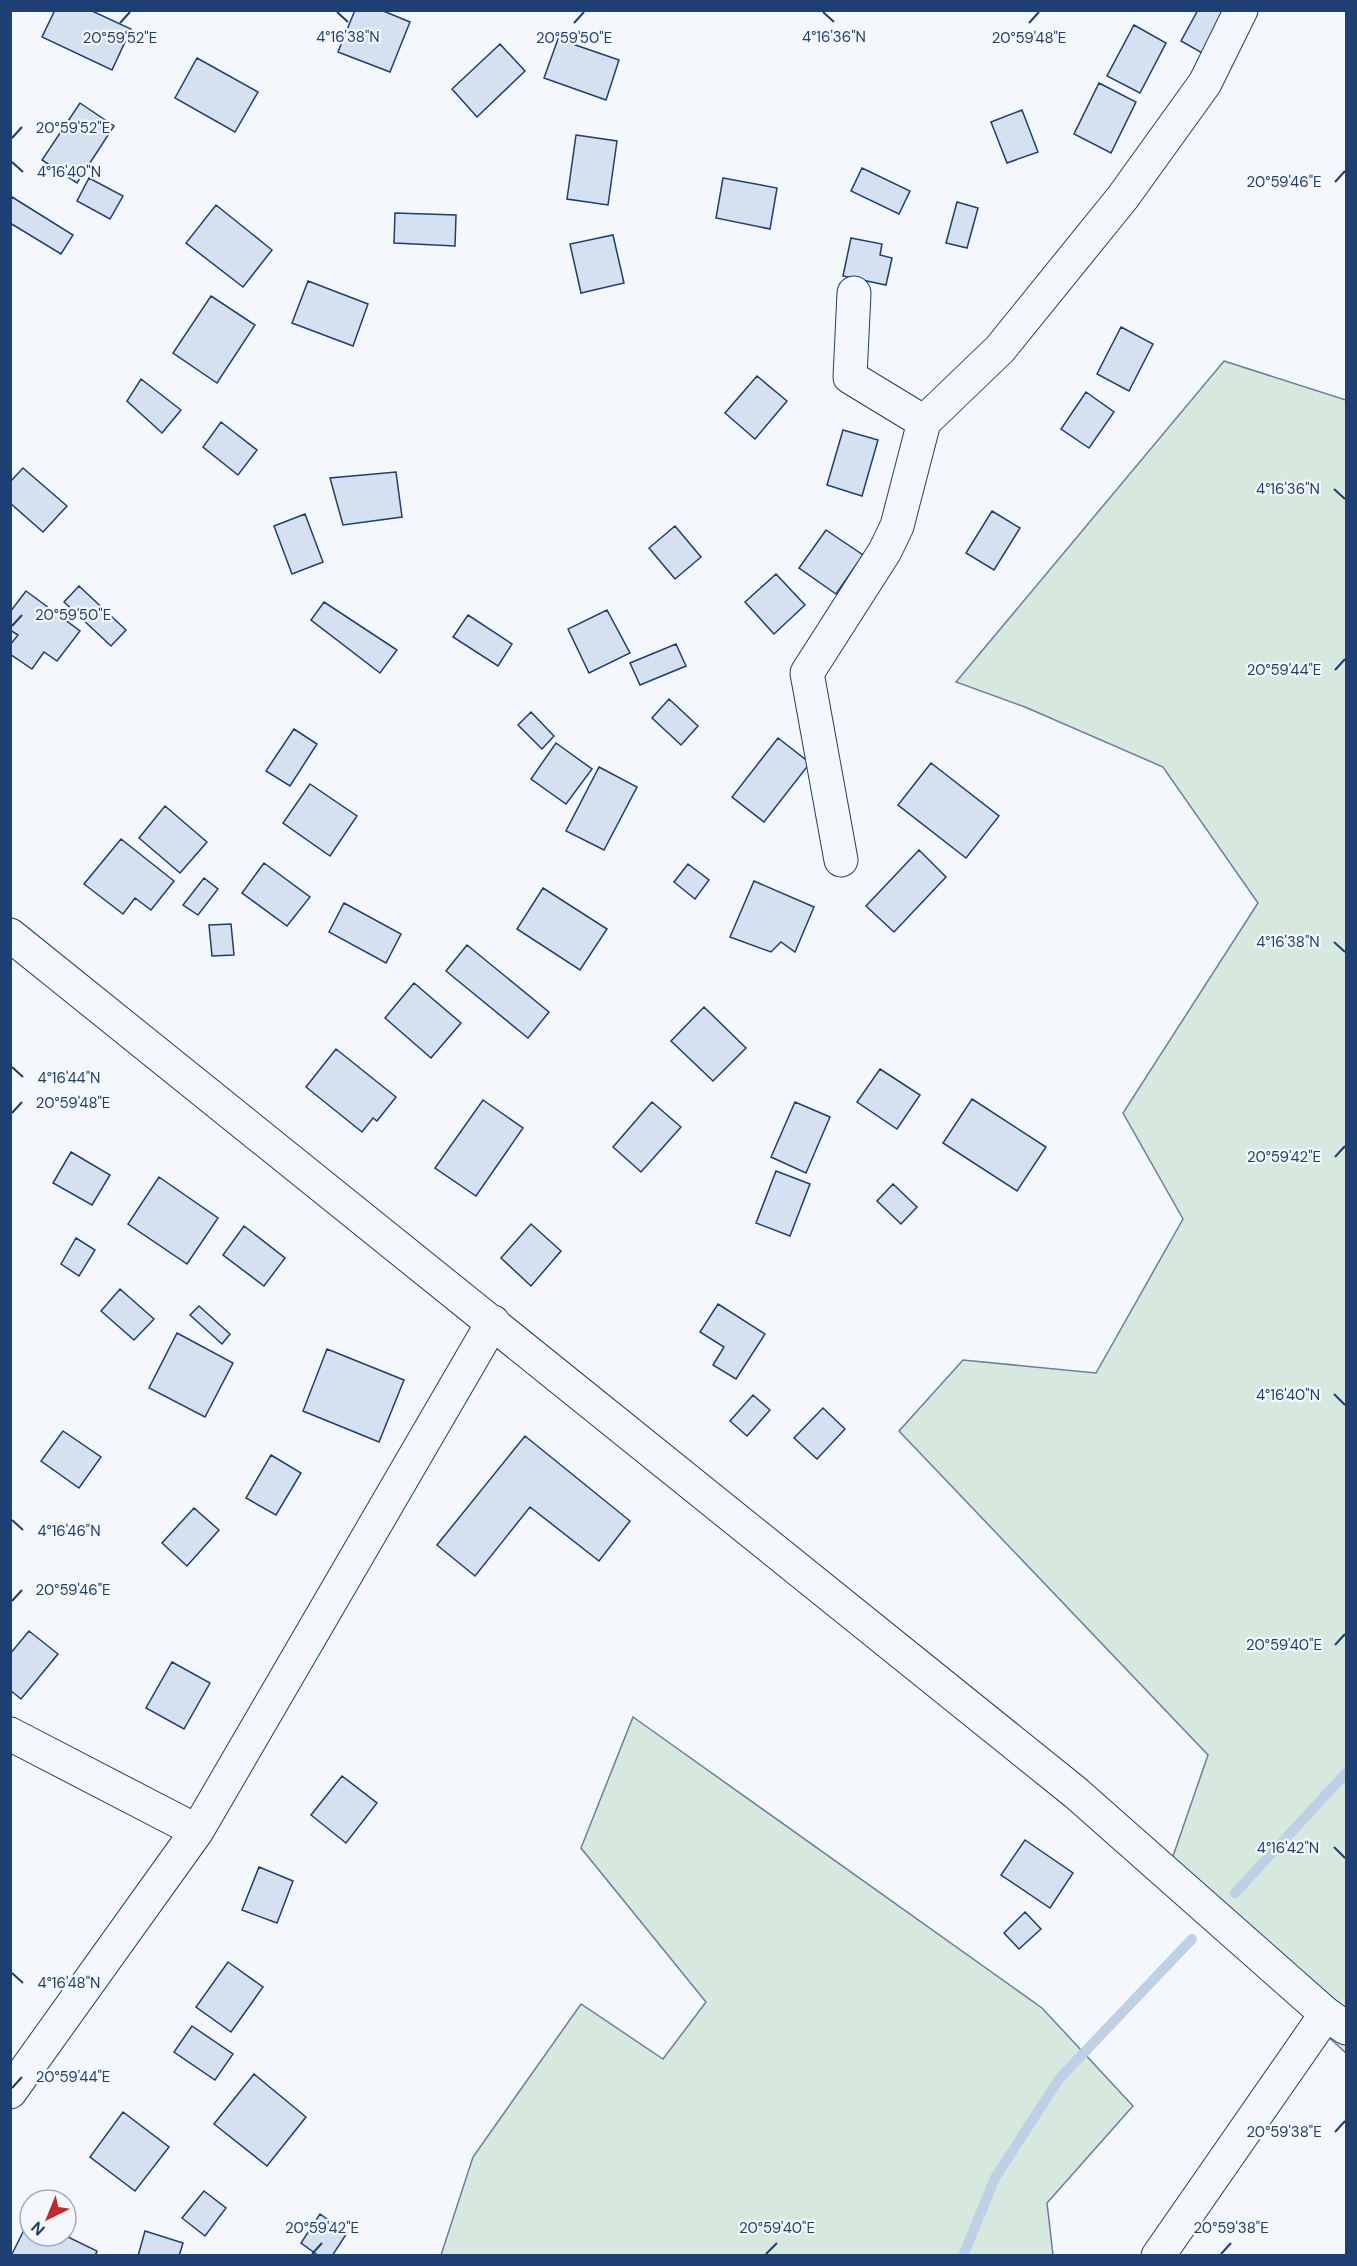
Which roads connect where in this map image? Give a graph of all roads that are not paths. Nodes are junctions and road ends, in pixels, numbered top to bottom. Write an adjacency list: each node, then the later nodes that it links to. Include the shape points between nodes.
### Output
1 (1241, 10): 3 (street, via 1205,83 1124,197 1000,349)
2 (854, 292): 3 (street, via 850,377)
3 (924, 422): 4 (street, via 897,526 807,673)
4 (842, 860)
5 (10, 935): 6 (street)
6 (493, 1322): 8 (street); 9 (street, via 1076,1793)
7 (10, 1734): 8 (street)
8 (197, 1831): 10 (street)
9 (1336, 2021): 11 (street)
10 (10, 2092)
11 (1158, 2256)

